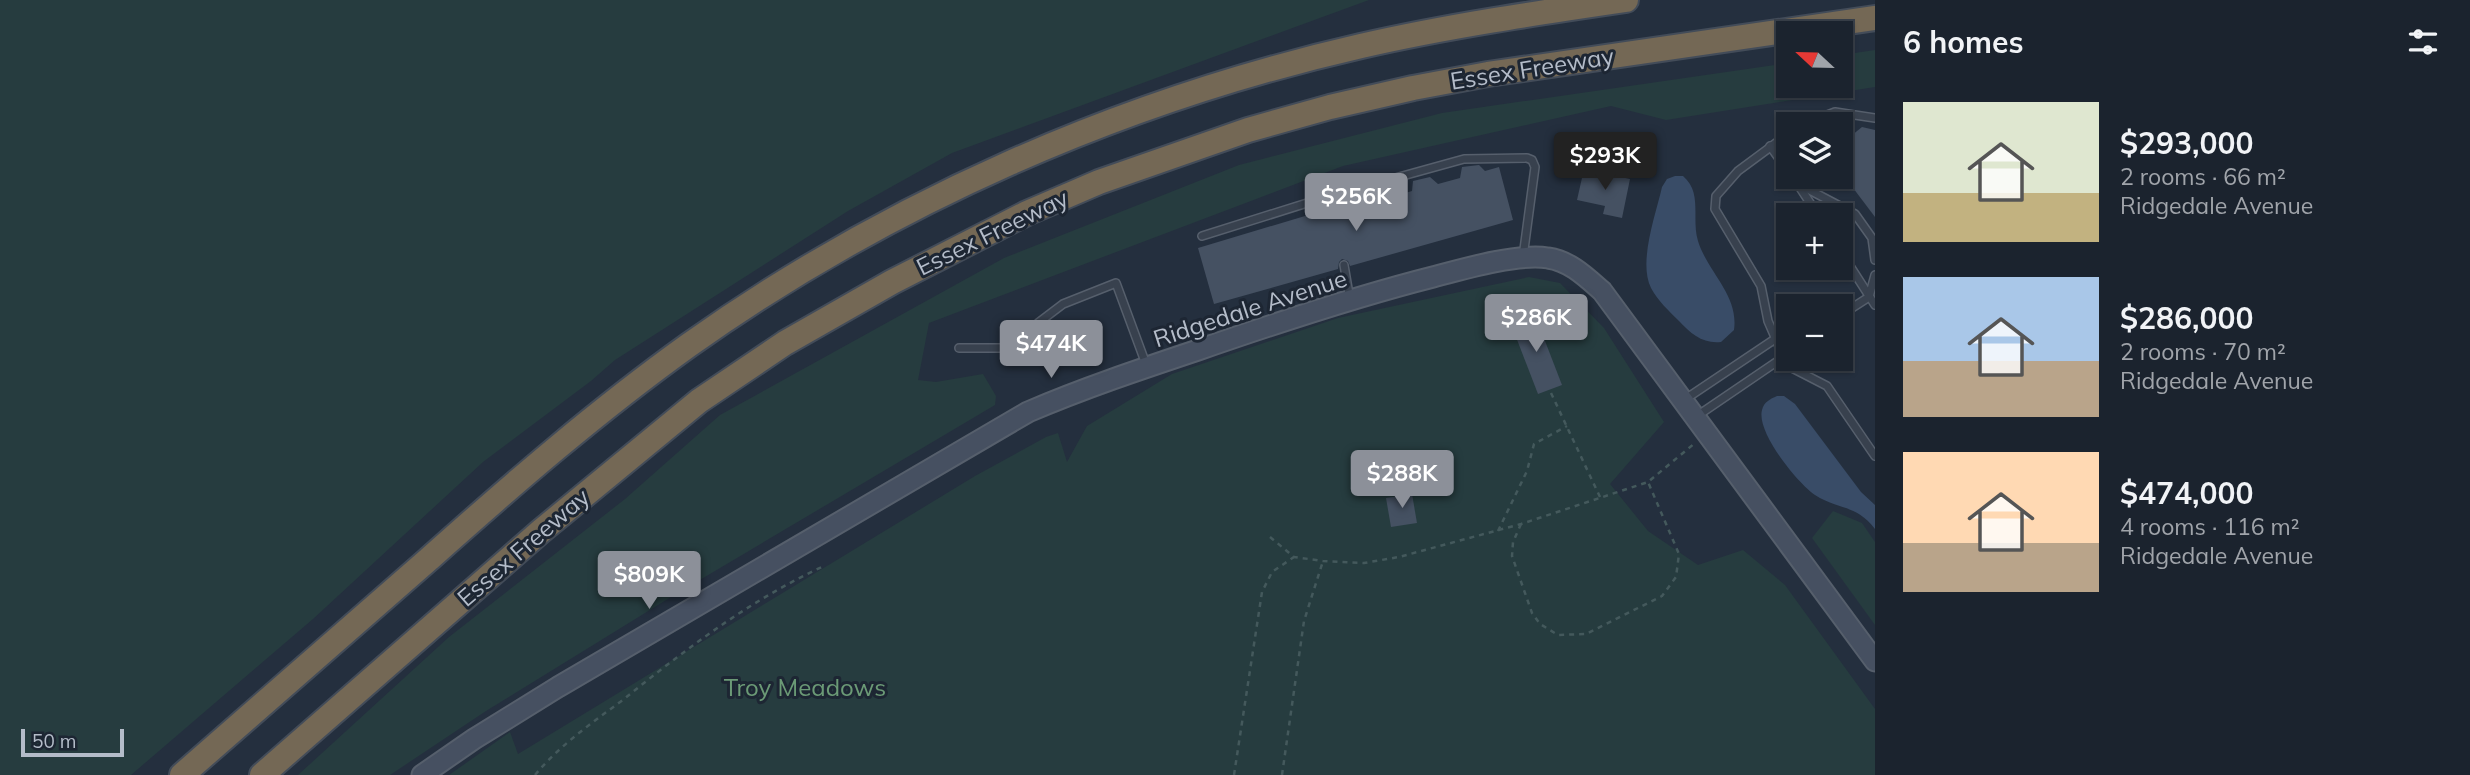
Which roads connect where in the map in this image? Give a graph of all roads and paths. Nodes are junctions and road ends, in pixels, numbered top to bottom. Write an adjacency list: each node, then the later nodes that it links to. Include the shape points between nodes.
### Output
1 (1626, 0): 40 (highway, via 1434,30 1253,74 1063,140 897,218 753,302 607,406)
2 (1875, 18): 41 (highway, Essex Freeway, via 1488,74 1330,107 1112,177 1027,213 924,264 737,373 541,531)
3 (1853, 115): 4 (lane)
4 (1875, 118)
5 (1776, 142): 6 (lane)
6 (1770, 146): 7 (lane); 21 (lane, via 1716,196 1715,209 1761,286)
7 (1776, 154)
8 (1811, 189): 13 (lane, via 1855,214 1872,238)
9 (1328, 197): 10 (lane); 11 (lane); 12 (lane, via 1464,159 1527,158 1535,167)
10 (1331, 210)
11 (1202, 236)
12 (1523, 258): 18 (main road, Ridgedale Avenue, via 1453,271); 27 (main road, Ridgedale Avenue, via 1556,260 1581,272 1602,291)
13 (1875, 260)
14 (1345, 265): 18 (lane)
15 (1853, 271): 17 (lane)
16 (1875, 275): 17 (lane)
17 (1869, 297): 19 (lane); 20 (lane)
18 (1350, 300): 24 (main road, Ridgedale Avenue)
19 (1875, 305)
20 (1853, 308)
21 (1775, 339): 27 (lane)
22 (959, 348): 24 (lane, via 1015,348 1063,304 1116,283)
23 (1776, 364): 28 (lane)
24 (1147, 367): 42 (main road, Ridgedale Avenue, via 1074,392 1005,424 558,687)
25 (1797, 371): 30 (lane, via 1827,386)
26 (1551, 393): 29 (path)
27 (1684, 400): 28 (main road, Ridgedale Avenue)
28 (1702, 424): 31 (path); 39 (main road, Ridgedale Avenue)
29 (1567, 426): 32 (path); 34 (path, via 1534,444 1527,471)
30 (1875, 456)
31 (1648, 482): 32 (path); 33 (path, via 1679,554 1676,577 1662,596 1586,634 1558,635 1532,613 1512,556)
32 (1600, 498): 33 (path)
33 (1521, 524): 34 (path)
34 (1498, 531): 37 (path, via 1399,557 1364,563)
35 (1270, 537): 36 (path)
36 (1294, 557): 37 (path); 44 (path, via 1272,572 1262,592)
37 (1323, 561): 45 (path, via 1304,621)
38 (824, 566): 43 (path, via 793,580 688,647 578,732)
39 (1875, 660)
40 (183, 775)
41 (262, 775)
42 (422, 775)
43 (535, 775)
44 (1234, 775)
45 (1282, 775)

